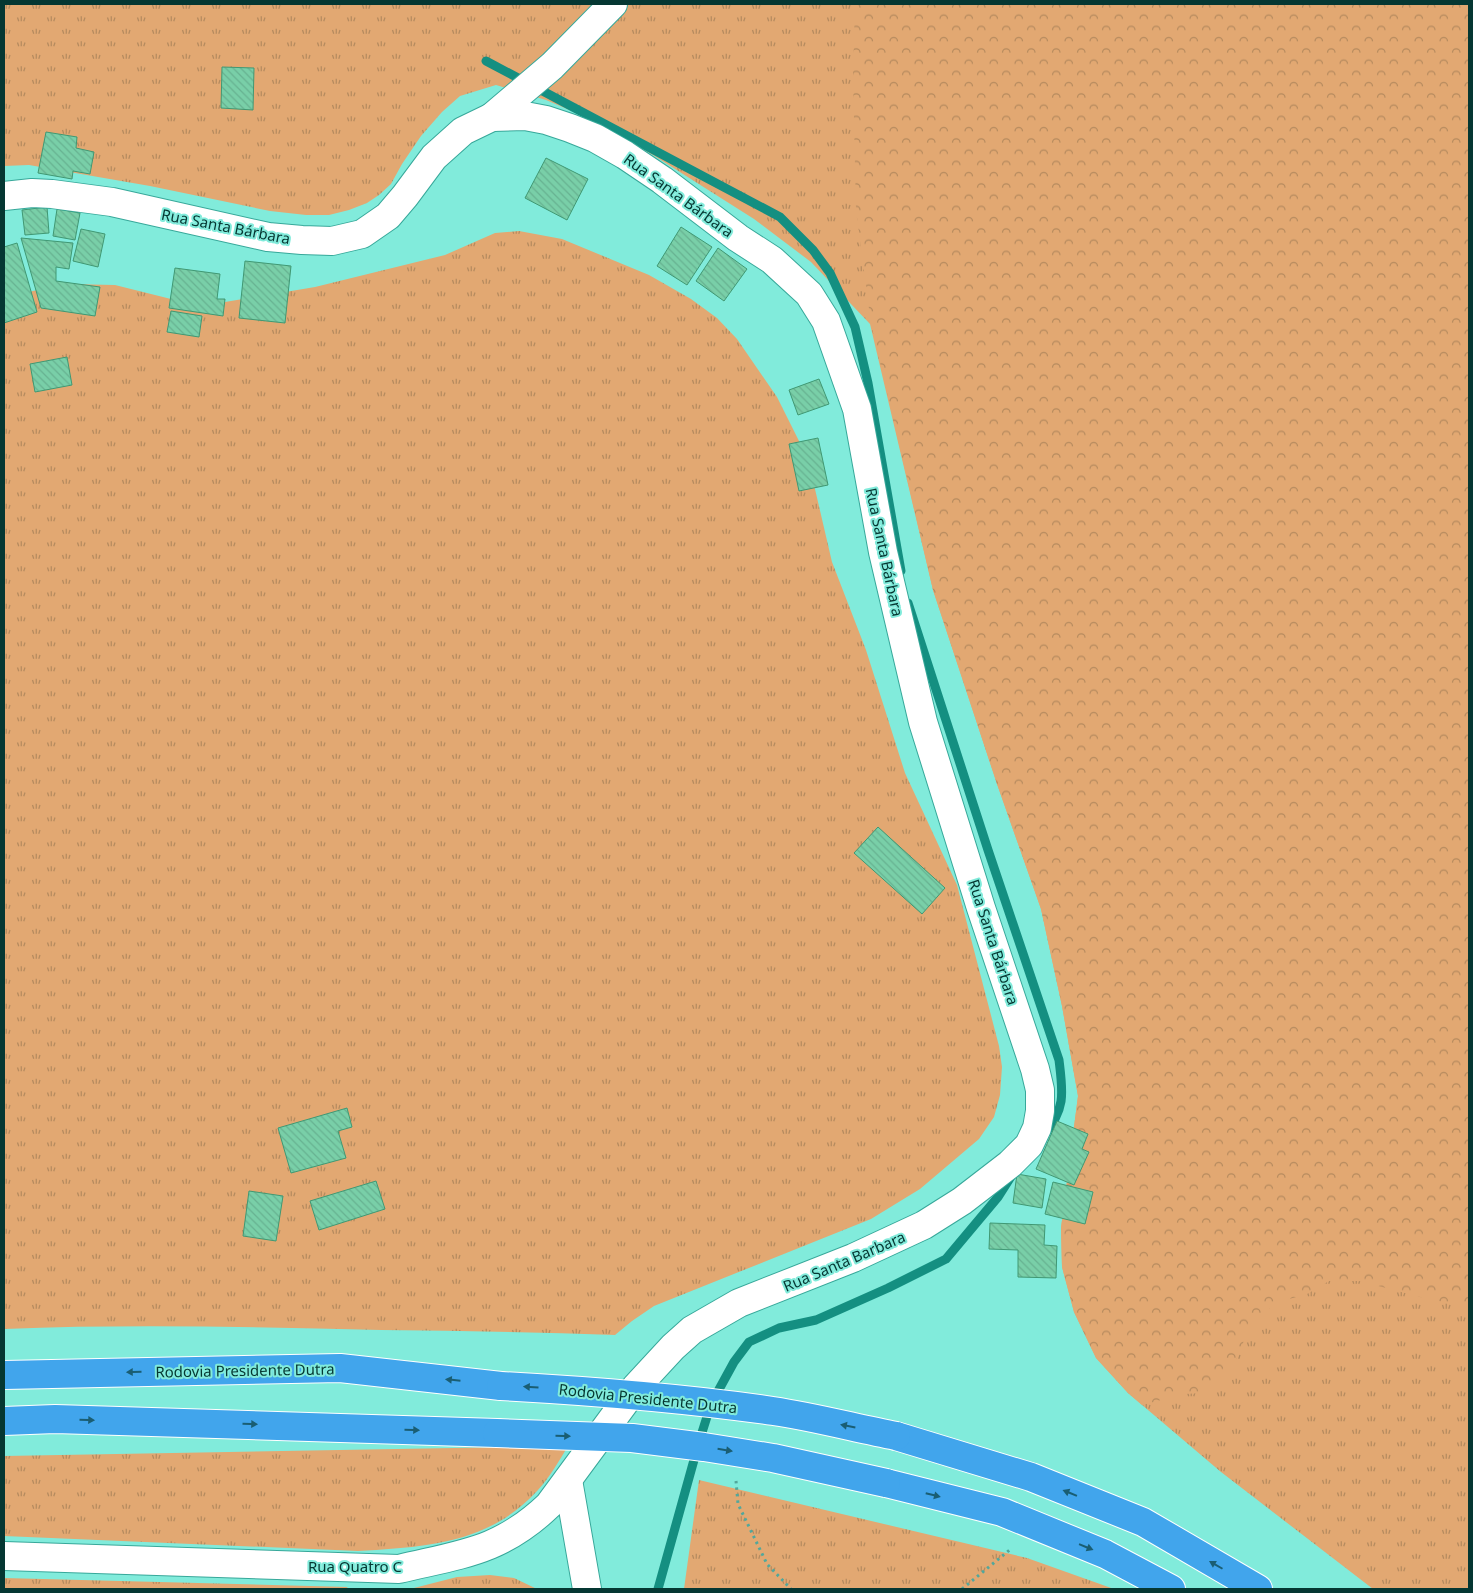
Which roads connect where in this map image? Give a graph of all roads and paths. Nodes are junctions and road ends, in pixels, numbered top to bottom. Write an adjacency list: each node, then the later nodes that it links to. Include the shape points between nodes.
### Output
1 (613, 4): 2 (street, Rua Santa Bárbara, via 552,66)
2 (492, 117): 3 (street, Rua Santa Bárbara, via 449,142 388,216 362,234 332,241 268,237 112,202 32,192); 4 (street, Rua Santa Bárbara, via 525,116 546,120 594,138 626,155 772,260 809,294 826,321 857,409 883,552 923,722 1039,1083 1037,1128 1029,1145)
3 (4, 196)
4 (1010, 1164): 5 (street, Rua Santa Barbara, via 924,1225 846,1262 739,1303 692,1330)
5 (672, 1347): 11 (street, Rua Quatro C, via 636,1387)
6 (4, 1376): 20 (highway, Rodovia Presidente Dutra, one-way to 6, bridge, via 1143,1522 1031,1477 896,1436 774,1411 340,1368)
7 (55, 1418): 8 (highway); 9 (highway); 12 (highway, one-way to 12, bridge, via 632,1438 773,1458 1002,1512)
8 (4, 1421)
9 (4, 1431)
10 (736, 1474): 17 (path, via 738,1504 767,1564)
11 (568, 1480): 14 (street, Rua Quatro C, via 532,1522 511,1536 476,1551); 16 (street)
12 (1038, 1527): 18 (path); 19 (highway, one-way to 19, via 1104,1554)
13 (4, 1556): 14 (street, Rua Quatro C)
14 (399, 1569): 15 (street)
15 (372, 1589)
16 (587, 1589)
17 (791, 1589)
18 (962, 1589)
19 (1171, 1589)
20 (1258, 1589)

